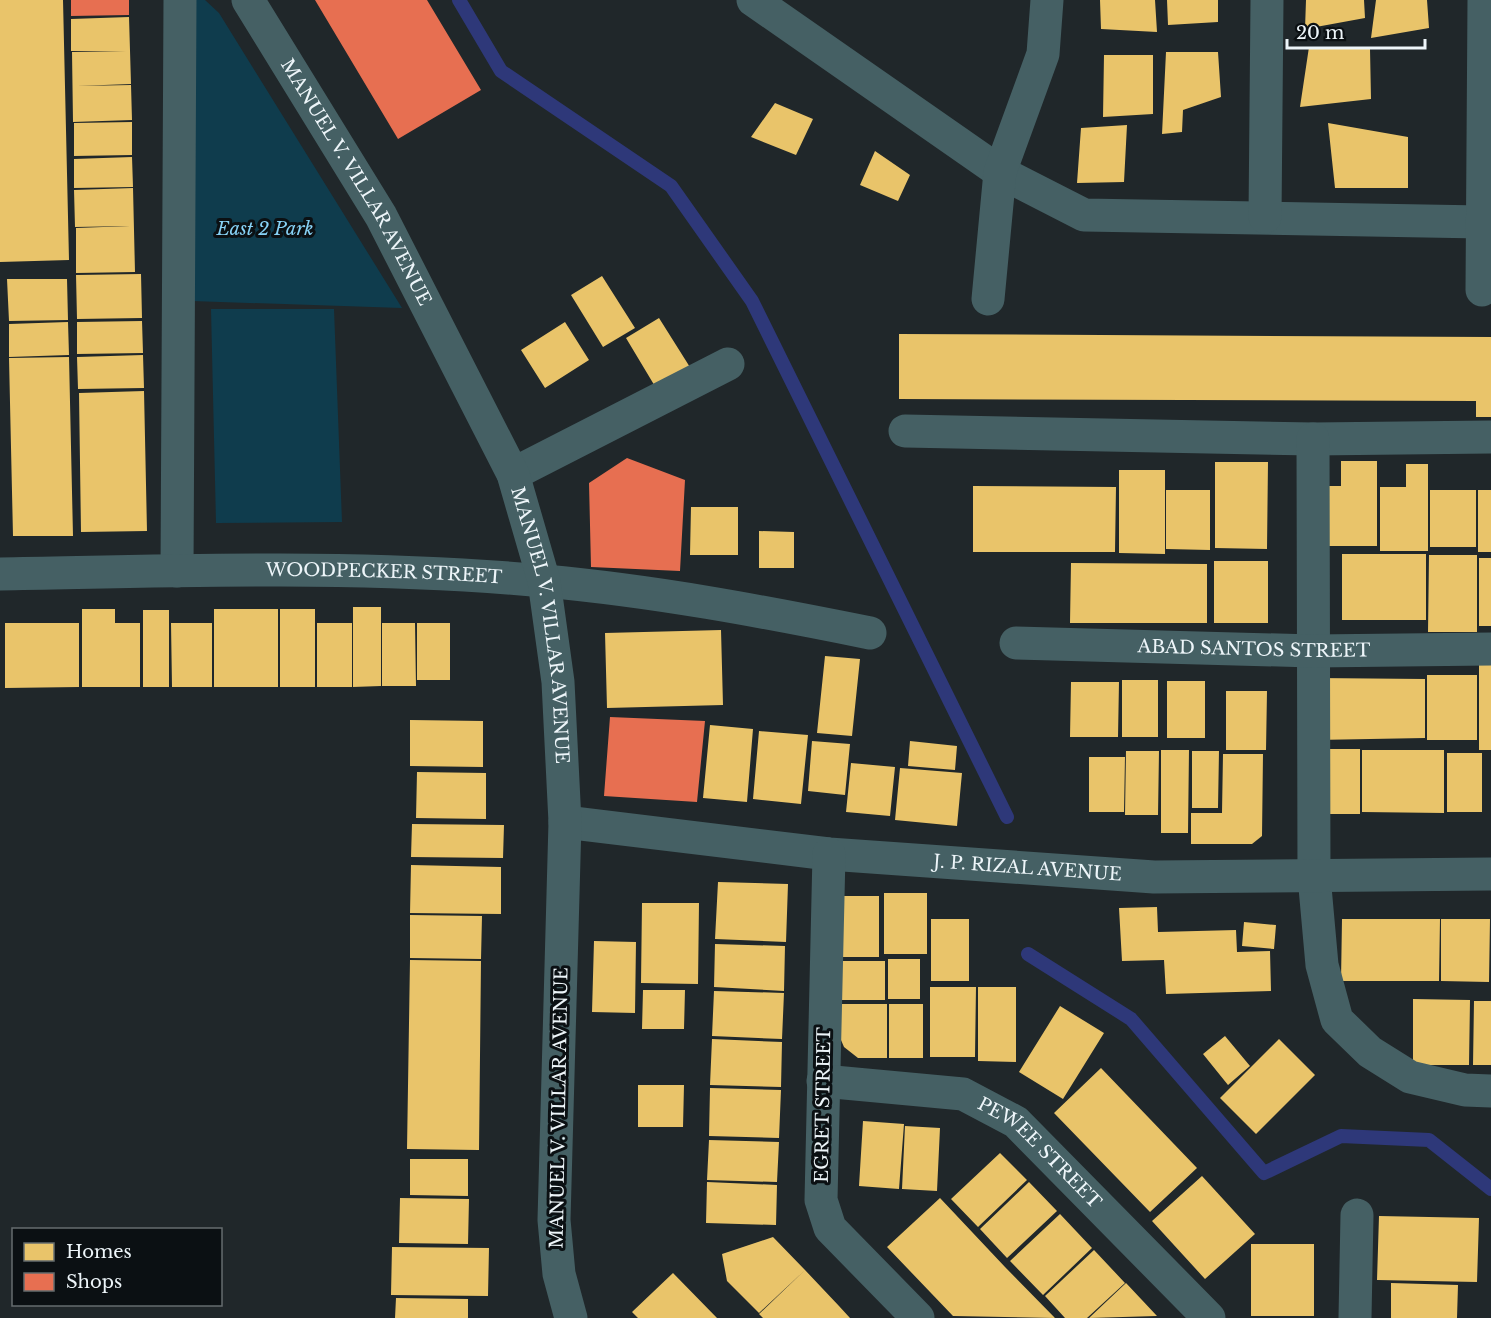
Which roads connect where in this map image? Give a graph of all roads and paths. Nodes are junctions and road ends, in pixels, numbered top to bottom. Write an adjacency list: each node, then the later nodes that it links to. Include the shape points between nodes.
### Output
1 (180, 0): 17 (street)
2 (248, 0): 16 (street, MANUEL V. VILLAR AVENUE, via 381,216)
3 (753, 0): 7 (street)
4 (1047, 0): 7 (street, via 1043,54)
5 (1267, 0): 8 (street)
6 (1484, 0): 9 (street)
7 (1000, 172): 8 (street, via 1083,215); 11 (street)
8 (1265, 217): 9 (street)
9 (1482, 222): 10 (street)
10 (1482, 290)
11 (988, 299)
12 (728, 364): 16 (street)
13 (905, 431): 15 (street)
14 (1491, 437): 15 (street)
15 (1313, 439): 23 (street)
16 (513, 474): 19 (street, MANUEL V. VILLAR AVENUE)
17 (177, 571): 18 (street, WOODPECKER STREET); 19 (street, WOODPECKER STREET, via 371,572)
18 (0, 574)
19 (544, 581): 20 (street, WOODPECKER STREET, via 692,597); 24 (street, MANUEL V. VILLAR AVENUE, via 558,682)
20 (870, 633)
21 (1016, 643): 23 (street, ABAD SANTOS STREET)
22 (1491, 648): 23 (street, ABAD SANTOS STREET)
23 (1313, 651): 27 (street)
24 (565, 822): 25 (street, J. P. RIZAL AVENUE); 31 (street, MANUEL V. VILLAR AVENUE, via 554,1220 559,1274)
25 (829, 854): 27 (street, J. P. RIZAL AVENUE, via 1154,877); 28 (street, EGRET STREET)
26 (1491, 874): 27 (street, J. P. RIZAL AVENUE)
27 (1314, 876): 29 (street, via 1322,964 1337,1020 1371,1052 1410,1077 1465,1090)
28 (823, 1081): 32 (street, EGRET STREET, via 821,1200 830,1228); 33 (street, PEWEE STREET, via 963,1094 1016,1122)
29 (1491, 1091)
30 (1357, 1215): 34 (street)
31 (571, 1318)
32 (918, 1318)
33 (1209, 1318)
34 (1355, 1318)

